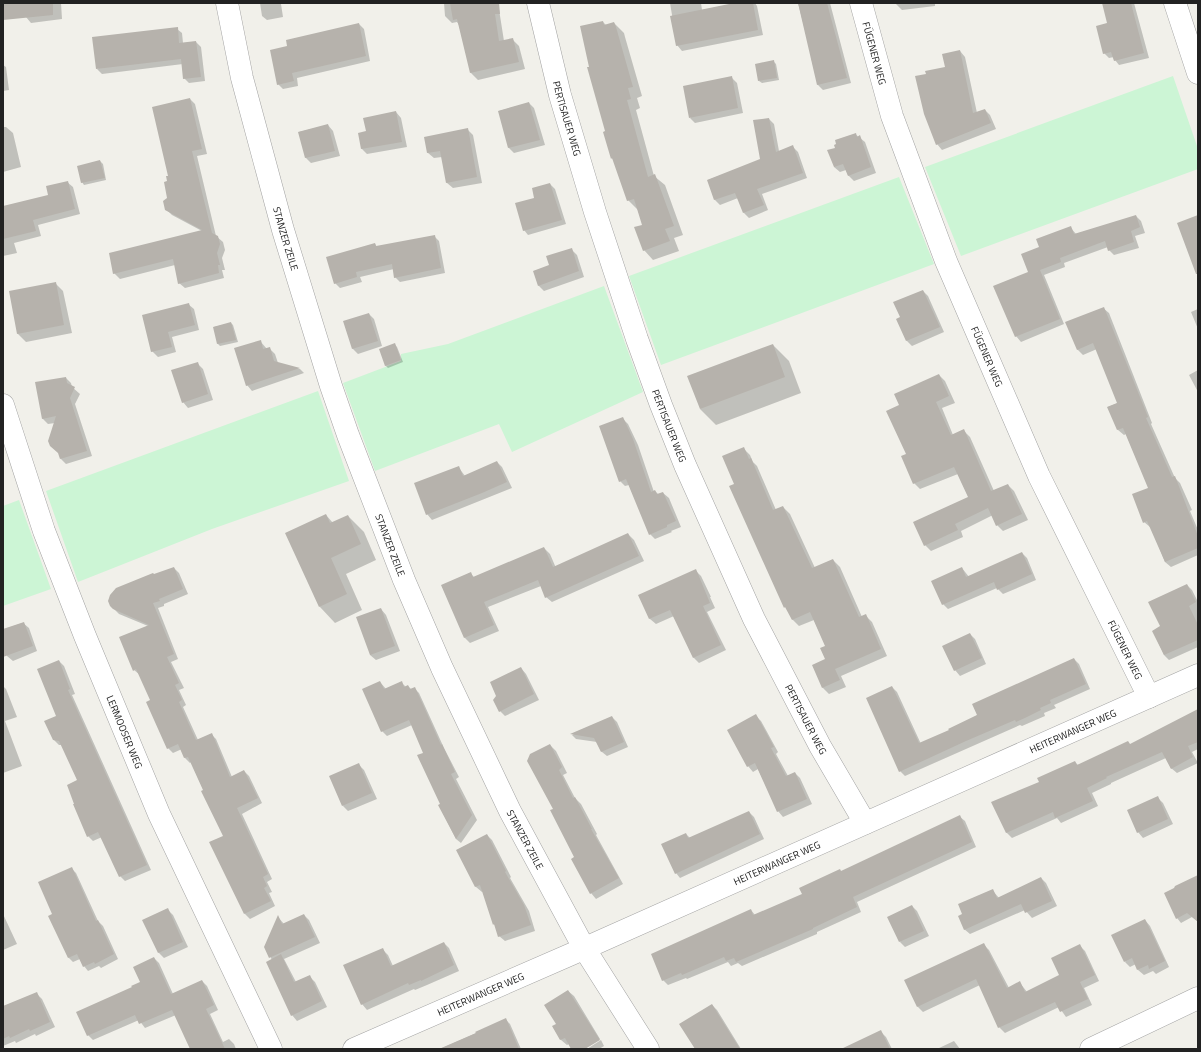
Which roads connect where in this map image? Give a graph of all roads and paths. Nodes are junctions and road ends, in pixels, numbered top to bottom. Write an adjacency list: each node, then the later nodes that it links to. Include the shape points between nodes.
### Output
1 (227, 3): 10 (street, STANZER ZEILE, via 242,78 283,230 348,435 404,580 442,668 510,811)
2 (538, 3): 9 (street, PERTISAUER WEG, via 560,95 595,212 637,339 685,465 754,619 820,746)
3 (861, 3): 8 (street, FÜGENER WEG, via 892,116 946,261 1039,476)
4 (1175, 3): 5 (street)
5 (1198, 73)
6 (3, 405): 12 (street, LERMOOSER WEG, via 44,531 158,814)
7 (1198, 675): 8 (street, HEITERWANGER WEG)
8 (1149, 697): 9 (street, HEITERWANGER WEG)
9 (865, 823): 10 (street, HEITERWANGER WEG)
10 (584, 948): 13 (street, HEITERWANGER WEG); 14 (street, STANZER ZEILE)
11 (1198, 998): 15 (street)
12 (271, 1049)
13 (354, 1049)
14 (648, 1049)
15 (1091, 1049)

